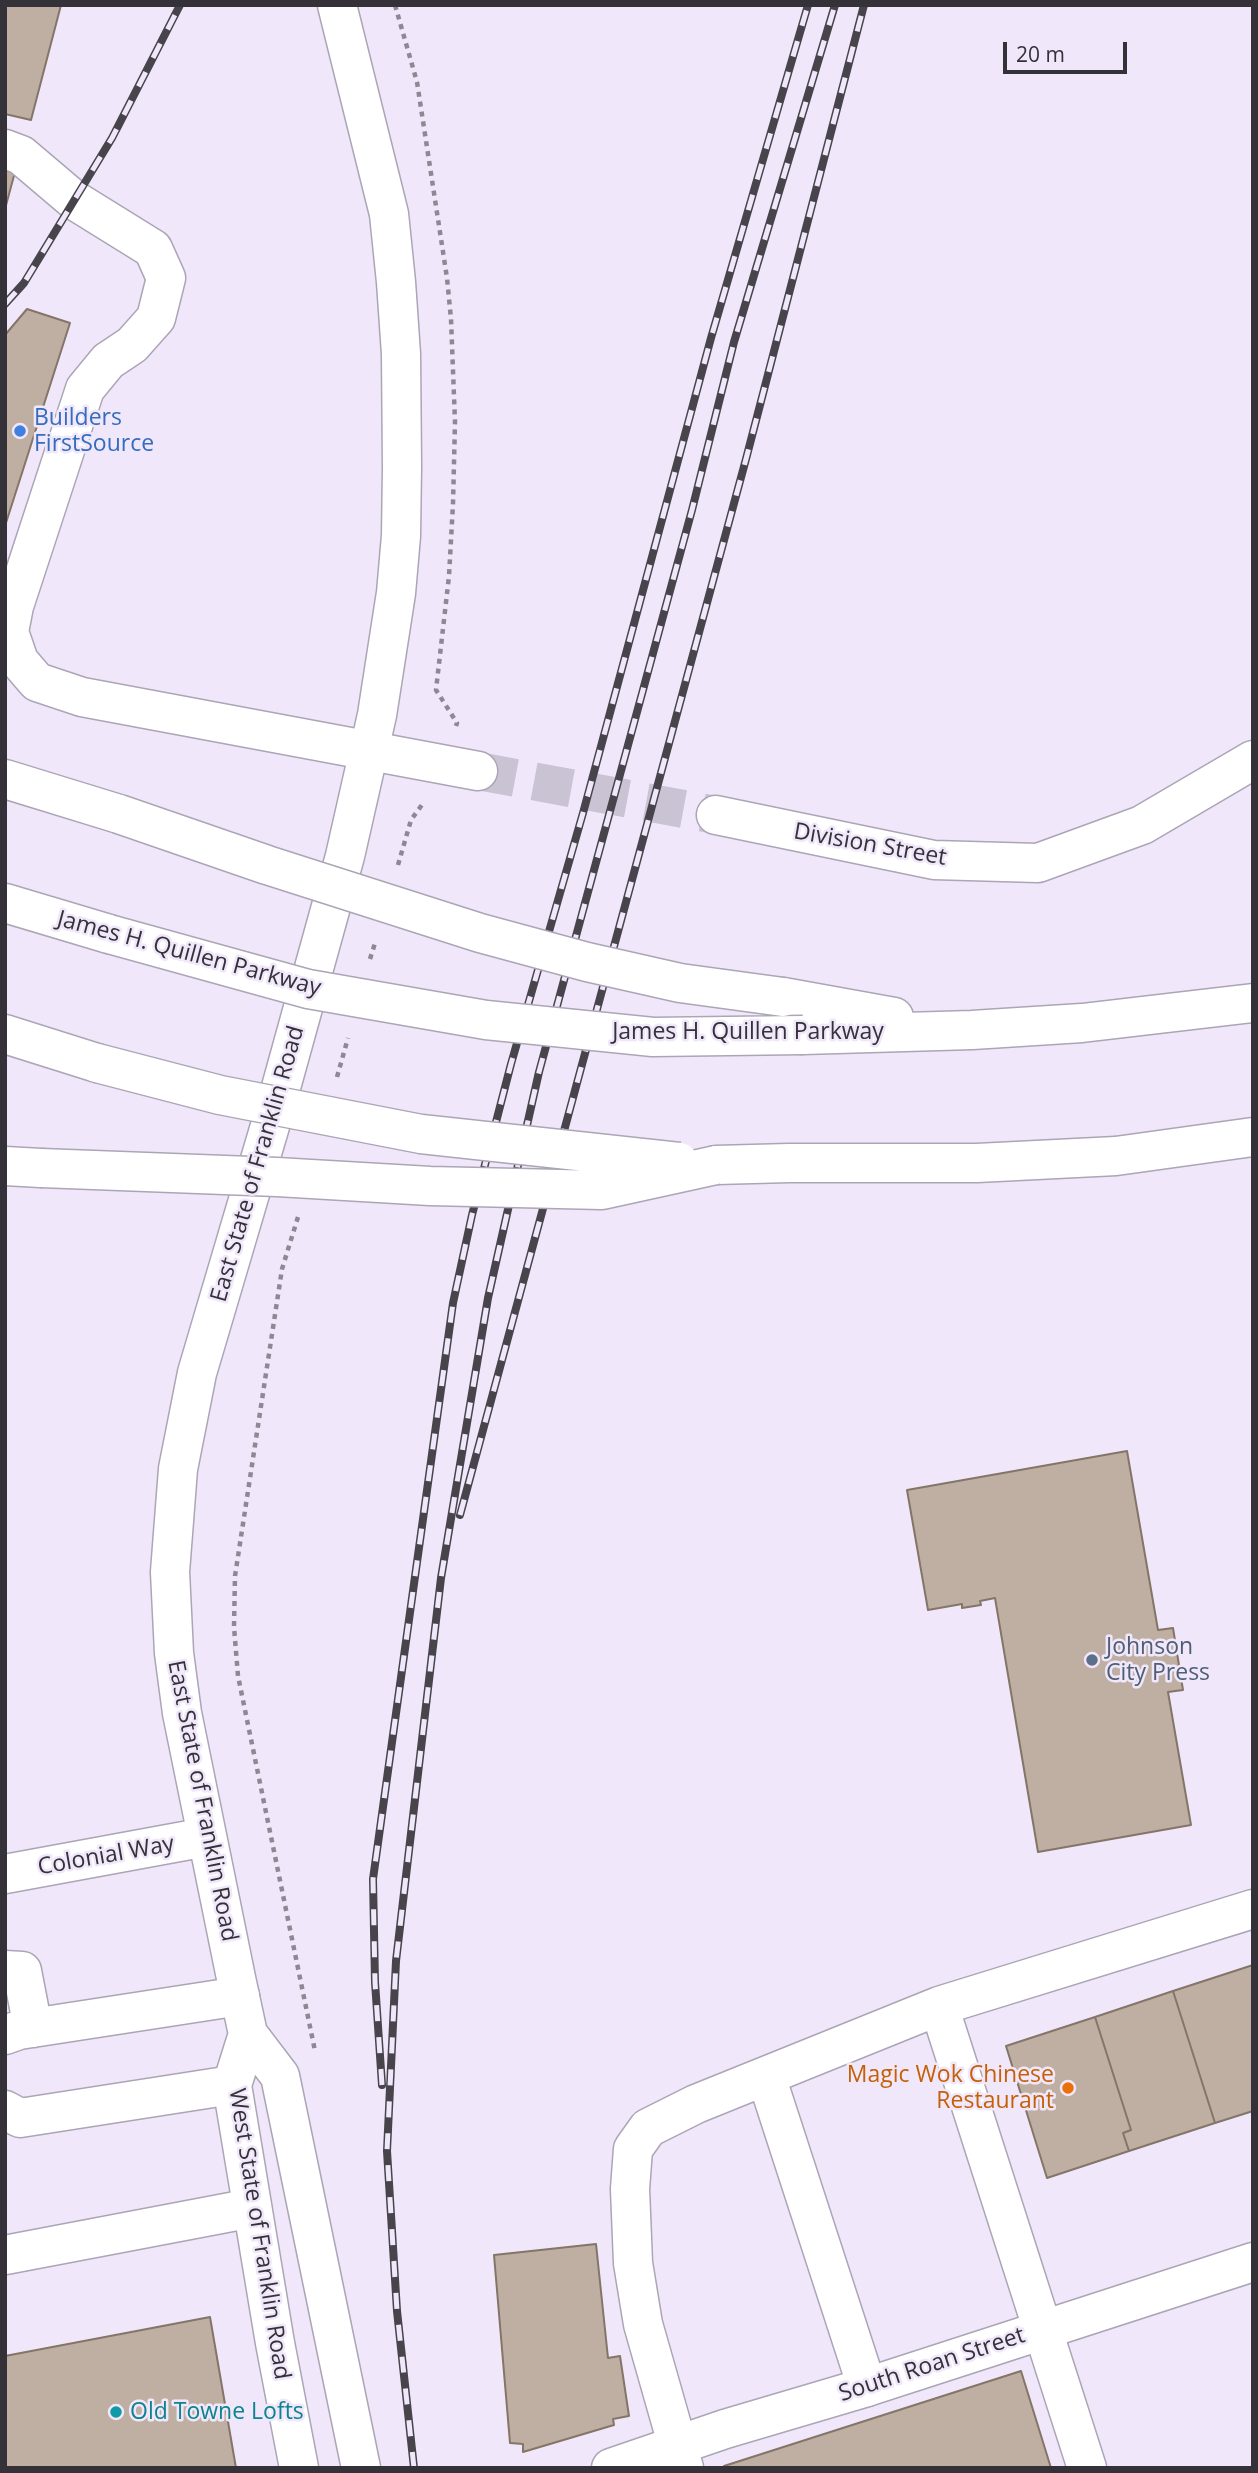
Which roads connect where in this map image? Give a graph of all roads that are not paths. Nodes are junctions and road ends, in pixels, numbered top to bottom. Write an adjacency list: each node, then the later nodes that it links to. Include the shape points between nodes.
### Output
1 (337, 5): 3 (main road, East State of Franklin Road, via 389,214 401,354 401,536 388,652)
2 (5, 149): 3 (main road, via 21,155 74,200 153,249 166,278 156,318 132,345 108,361 86,389 14,606 9,632 19,662 37,682 82,697)
3 (370, 751): 5 (main road); 15 (main road, East State of Franklin Road, via 307,996 203,1349 178,1469 170,1572 174,1653)
4 (1253, 760): 7 (main road, Division Street, via 1142,825 1038,863 934,860)
5 (464, 768)
6 (5, 779): 10 (main road, bridge, via 480,933 587,962 680,983)
7 (716, 815)
8 (5, 903): 10 (main road, James H. Quillen Parkway, bridge, via 308,989 486,1020 653,1037)
9 (1253, 1003): 10 (main road, James H. Quillen Parkway, via 1082,1023)
10 (972, 1030)
11 (5, 1034): 13 (main road, bridge, via 220,1095 421,1134)
12 (1253, 1137): 13 (main road, via 1116,1156 977,1163)
13 (716, 1166): 14 (main road, bridge, via 602,1190)
14 (23, 1167)
15 (206, 1837): 16 (main road, Colonial Way); 19 (main road, East State of Franklin Road)
16 (5, 1874)
17 (1253, 1909): 20 (main road)
18 (5, 1970): 21 (main road, via 22,1971)
19 (240, 1996): 21 (main road); 22 (main road, East State of Franklin Road)
20 (939, 2006): 23 (main road); 29 (main road)
21 (19, 2031)
22 (248, 2034): 24 (main road, West State of Franklin Road); 33 (main road, West State of Franklin Road, via 280,2076)
23 (766, 2076): 30 (main road); 31 (main road, via 648,2128 633,2149 633,2263 643,2324)
24 (232, 2085): 25 (main road, via 20,2118); 26 (main road, West State of Franklin Road)
25 (5, 2110)
26 (252, 2208): 27 (main road); 32 (main road, West State of Franklin Road)
27 (5, 2255)
28 (1253, 2262): 29 (main road, South Roan Street)
29 (1042, 2329): 30 (main road, South Roan Street); 35 (main road)
30 (867, 2387): 31 (main road, South Roan Street, via 725,2429)
31 (680, 2457): 34 (main road, South Roan Street)
32 (299, 2468)
33 (360, 2468)
34 (611, 2468)
35 (1087, 2468)

